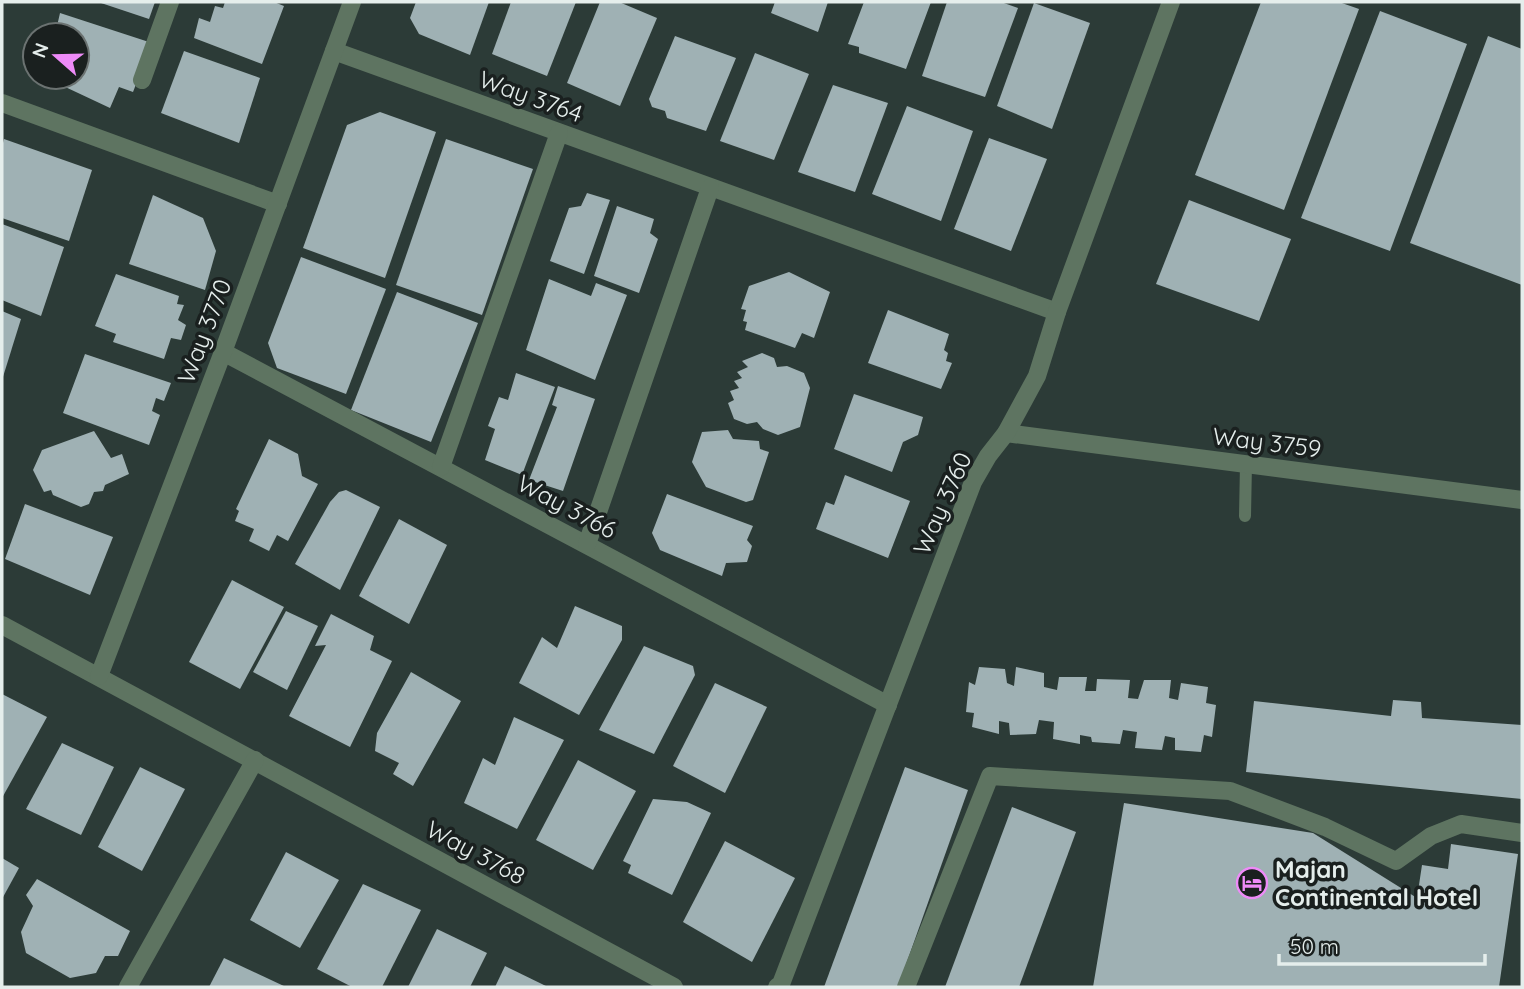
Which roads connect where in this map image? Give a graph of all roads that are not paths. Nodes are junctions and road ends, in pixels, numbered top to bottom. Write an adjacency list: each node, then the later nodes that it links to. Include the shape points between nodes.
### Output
1 (170, 2): 5 (street)
2 (352, 2): 4 (street, Way 3770)
3 (1165, 4): 10 (street, Way 3760)
4 (334, 51): 7 (street, Way 3764); 9 (street, Way 3770)
5 (142, 80)
6 (2, 103): 9 (street)
7 (559, 133): 8 (street, Way 3764); 14 (street)
8 (710, 188): 10 (street, Way 3764); 17 (street)
9 (278, 204): 11 (street, Way 3770)
10 (1057, 312): 12 (street, Way 3760, via 1038,376)
11 (223, 352): 14 (street, Way 3766); 19 (street, Way 3770)
12 (1006, 433): 13 (street, Way 3759); 20 (street, Way 3760, via 973,482)
13 (1246, 464): 15 (street, Way 3759); 16 (lane)
14 (441, 467): 17 (street, Way 3766)
15 (1522, 500)
16 (1245, 516)
17 (587, 544): 20 (street, Way 3766)
18 (2, 625): 19 (street, Way 3768)
19 (99, 676): 21 (street, Way 3768)
20 (888, 705): 25 (street, Way 3760)
21 (255, 760): 23 (street); 24 (street, Way 3768)
22 (1522, 833): 26 (street, via 1461,824 1431,836 1396,861 1325,827 1230,791 990,776)
23 (128, 987)
24 (674, 987)
25 (777, 987)
26 (906, 987)

